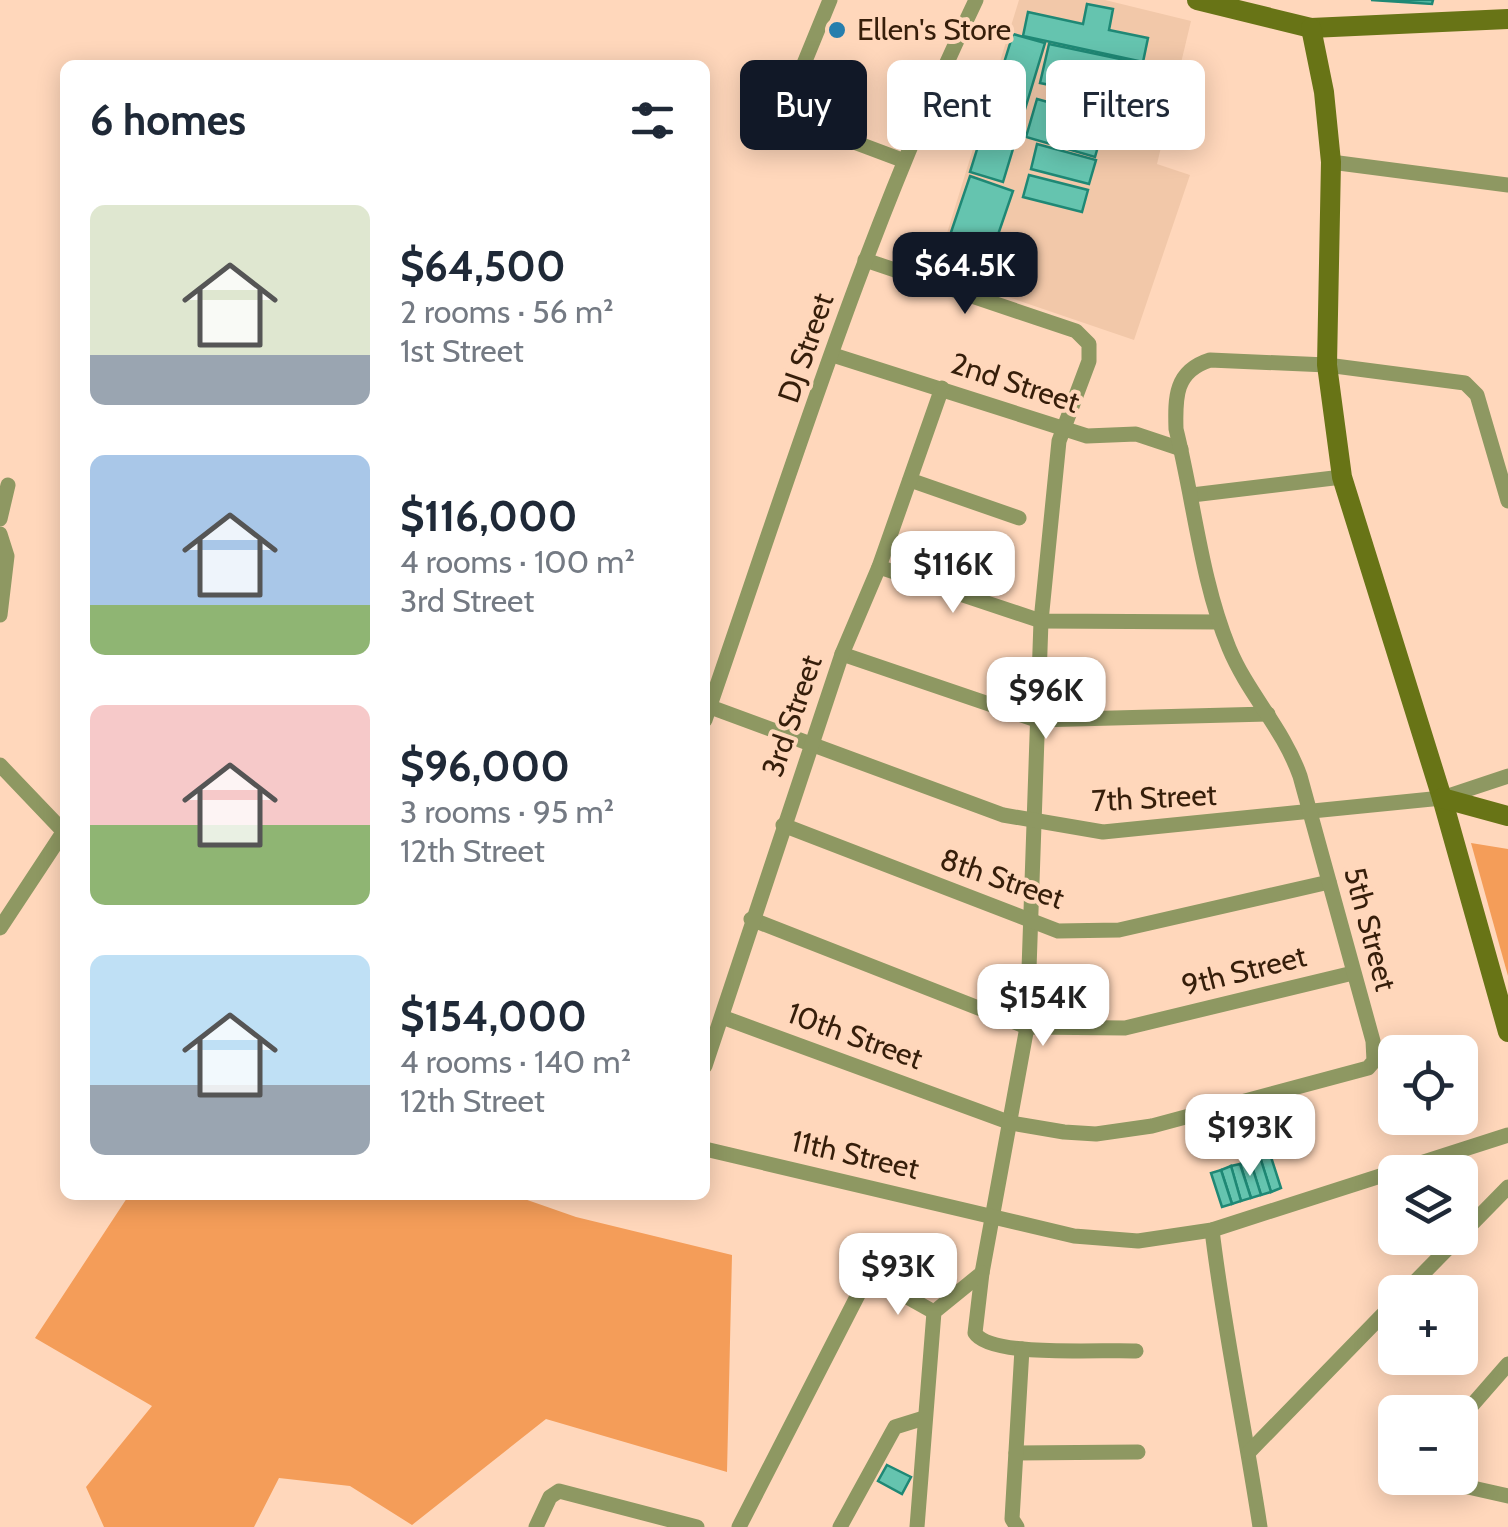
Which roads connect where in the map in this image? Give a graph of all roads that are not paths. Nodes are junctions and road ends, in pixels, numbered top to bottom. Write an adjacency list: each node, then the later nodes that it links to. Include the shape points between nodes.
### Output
1 (830, 0): 6 (street, via 793,102 822,130)
2 (976, 0): 6 (street, DJ Street)
3 (1197, 0): 5 (main road)
4 (1508, 19): 5 (main road)
5 (1310, 28): 7 (main road)
6 (902, 160): 9 (street, DJ Street)
7 (1331, 162): 8 (street); 11 (main road)
8 (1508, 185)
9 (865, 260): 10 (street, DJ Street); 13 (street, via 1076,332 1089,344 1089,362)
10 (833, 355): 12 (street, 2nd Street); 29 (street, DJ Street)
11 (1328, 364): 14 (street, 5th Street, via 1192,365 1175,398); 15 (street, via 1472,387); 16 (main road)
12 (942, 388): 13 (street, 2nd Street); 17 (street, 3rd Street)
13 (1062, 428): 14 (street, 2nd Street, via 1088,436 1136,434); 26 (street)
14 (1181, 448): 19 (street, 5th Street)
15 (1504, 471): 20 (street)
16 (1342, 478): 19 (street); 36 (main road)
17 (910, 480): 21 (street); 24 (street, 3rd Street)
18 (8, 485): 22 (street)
19 (1192, 495): 27 (street, 5th Street)
20 (1508, 500)
21 (1019, 518)
22 (0, 520)
23 (0, 534): 25 (street, via 7,556)
24 (879, 567): 26 (street); 28 (street, 3rd Street)
25 (0, 614)
26 (1041, 621): 27 (street); 32 (street)
27 (1219, 622): 31 (street, 5th Street)
28 (842, 654): 32 (street); 33 (street, 3rd Street)
29 (710, 700)
30 (710, 712): 33 (street, 7th Street)
31 (1268, 714): 32 (street); 37 (street, 5th Street, via 1288,743)
32 (1036, 720): 39 (street)
33 (810, 747): 39 (street, 7th Street); 40 (street, 3rd Street)
34 (0, 765): 41 (street)
35 (1508, 776): 36 (street, 7th Street)
36 (1442, 798): 37 (street, 7th Street); 38 (main road); 50 (main road)
37 (1310, 812): 39 (street, 7th Street, via 1103,832); 43 (street, 5th Street)
38 (1508, 816)
39 (1036, 824): 45 (street)
40 (783, 825): 44 (street, 3rd Street); 45 (street, 8th Street)
41 (60, 828)
42 (60, 838): 46 (street)
43 (1329, 882): 45 (street, 8th Street, via 1119,930 1088,933); 47 (street, 5th Street)
44 (750, 919): 48 (street, 3rd Street); 49 (street, 9th Street)
45 (1030, 924): 49 (street)
46 (0, 928)
47 (1353, 973): 49 (street, 9th Street, via 1126,1028); 52 (street, 5th Street)
48 (722, 1017): 51 (street, 3rd Street); 53 (street, 10th Street)
49 (1027, 1027): 53 (street)
50 (1508, 1032)
51 (710, 1052)
52 (1374, 1061): 53 (street, 10th Street, via 1357,1072 1126,1131 1064,1132)
53 (1012, 1123): 57 (street)
54 (1508, 1135): 59 (street, 11th Street)
55 (710, 1150): 57 (street, 11th Street)
56 (1508, 1186): 58 (street)
57 (992, 1216): 59 (street, 11th Street, via 1112,1241); 61 (street)
58 (1478, 1217)
59 (1212, 1230): 71 (street)
60 (1441, 1255): 62 (street)
61 (982, 1273): 63 (street); 65 (street, via 975,1332 989,1345)
62 (1422, 1275)
63 (934, 1312): 69 (street); 78 (street, via 884,1284 861,1289)
64 (1378, 1319): 71 (street)
65 (1022, 1349): 66 (street); 72 (street)
66 (1136, 1351)
67 (1508, 1364): 68 (street)
68 (1478, 1398)
69 (924, 1418): 79 (street, via 896,1427); 80 (street)
70 (1138, 1452): 72 (street)
71 (1249, 1452): 82 (street)
72 (1016, 1453): 81 (street)
73 (1478, 1489): 74 (street)
74 (1508, 1496)
75 (638, 1520): 76 (street, via 559,1491); 77 (street)
76 (536, 1527)
77 (698, 1527)
78 (739, 1527)
79 (840, 1527)
80 (917, 1527)
81 (1017, 1527)
82 (1260, 1527)

